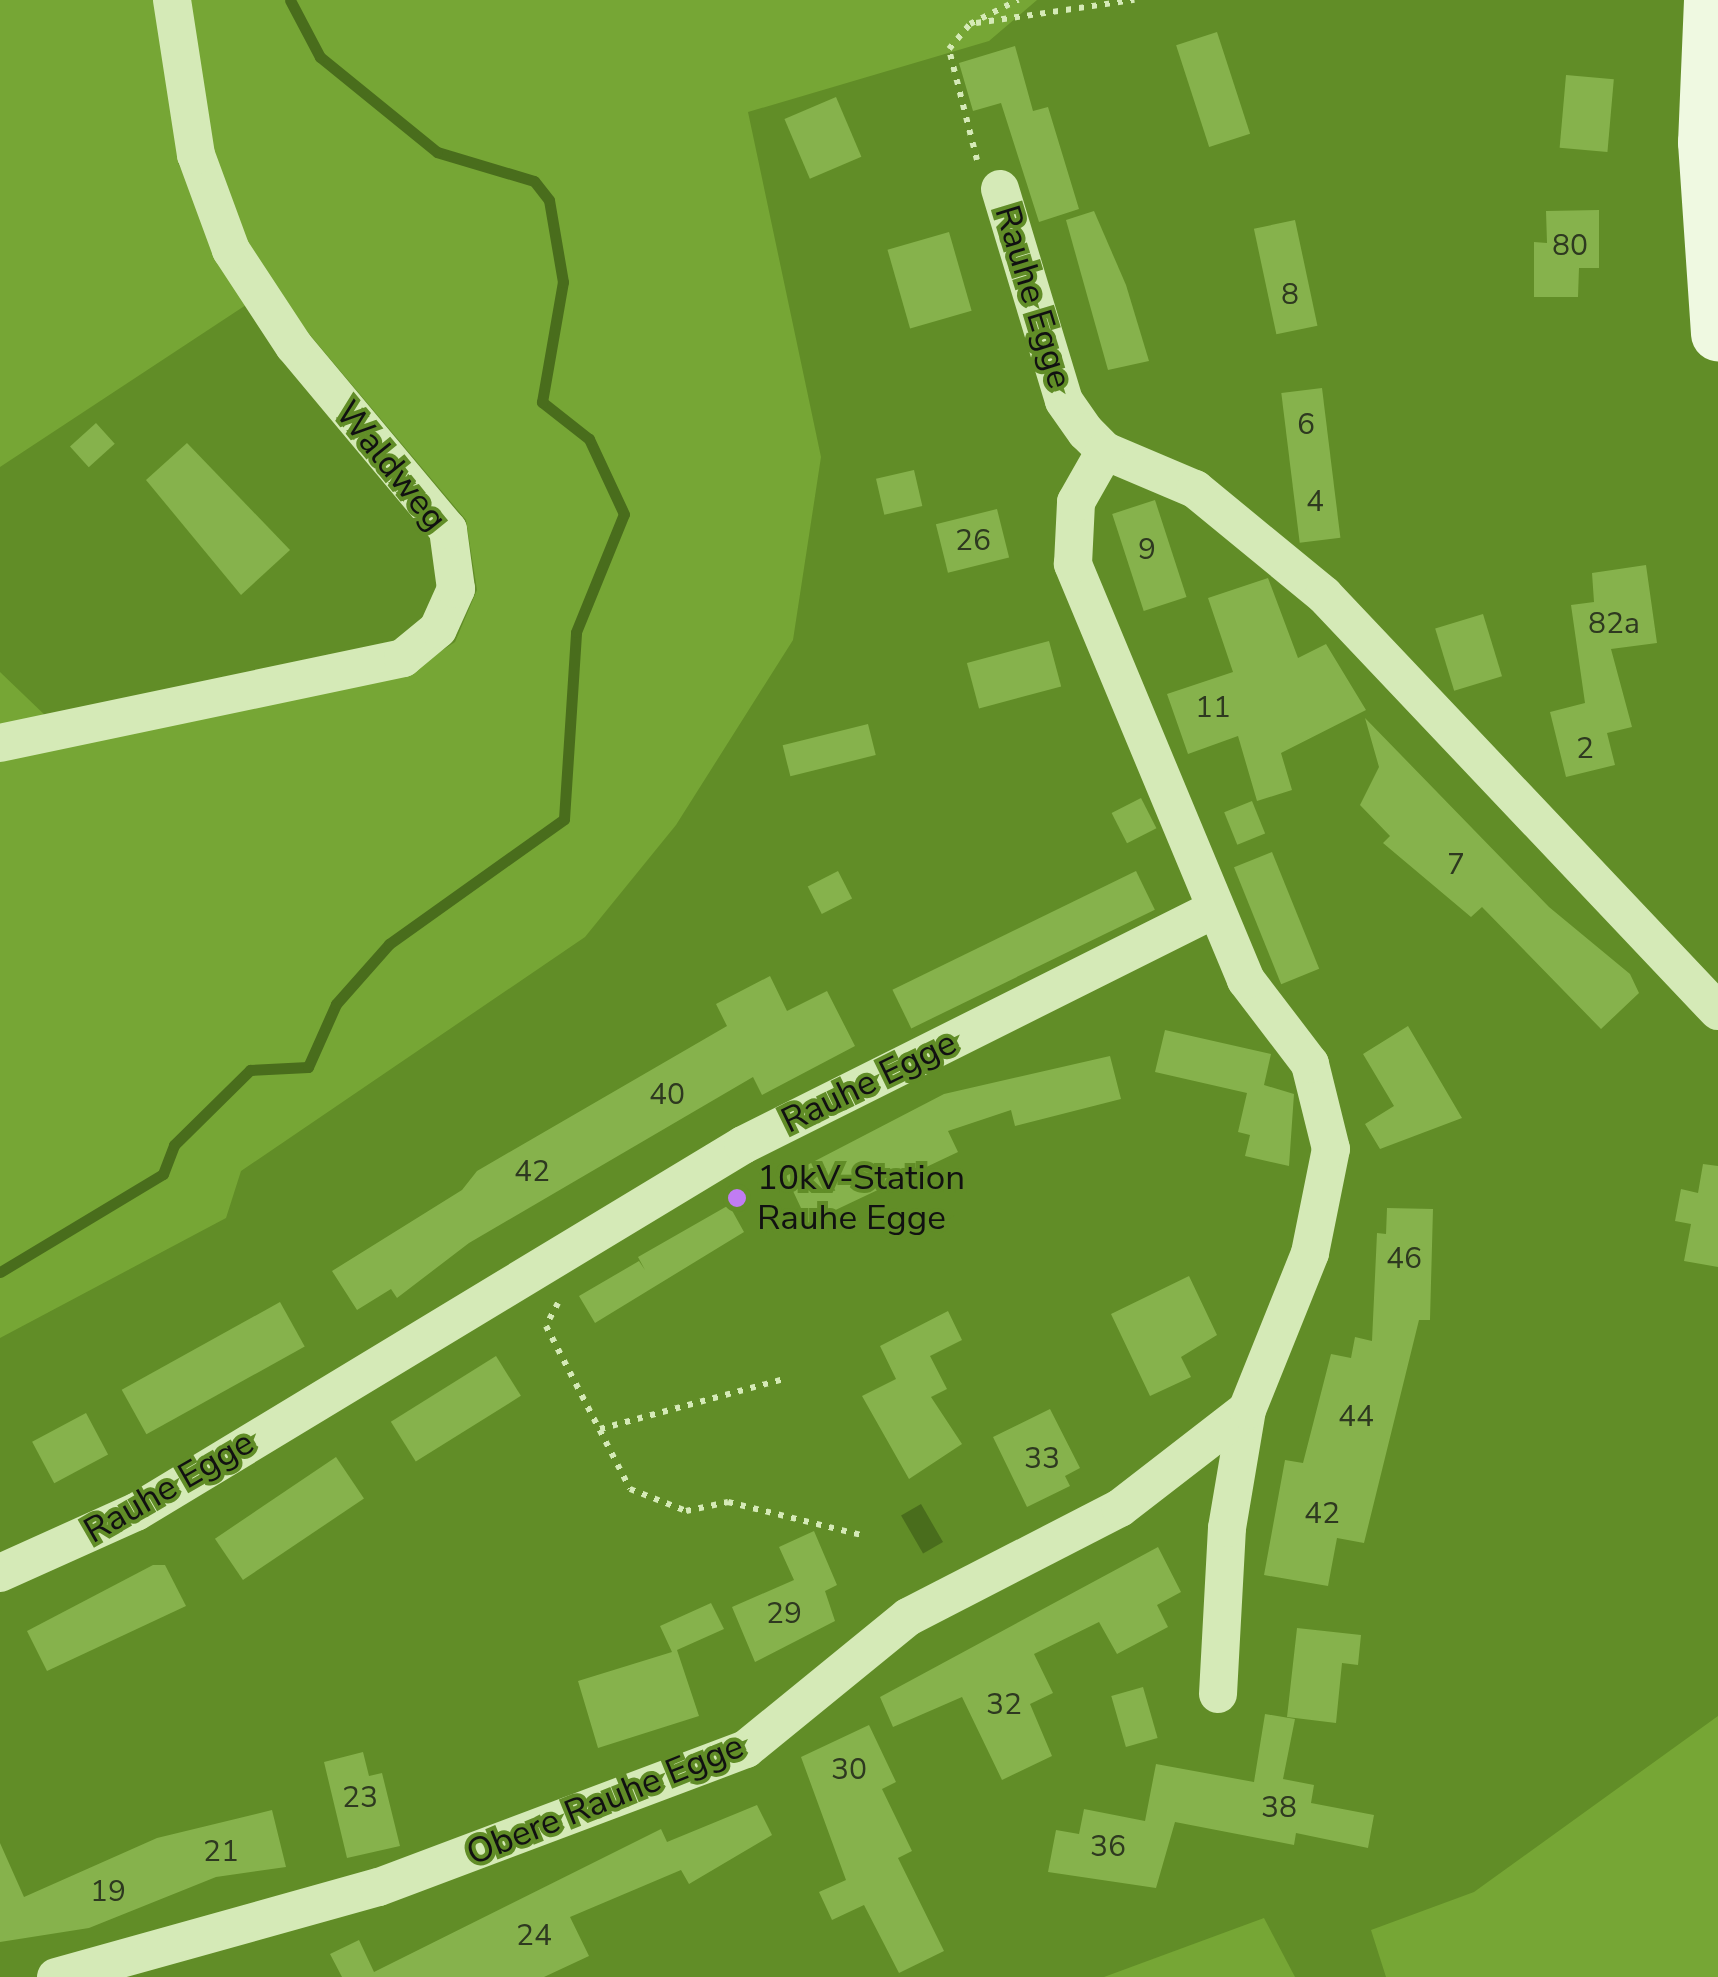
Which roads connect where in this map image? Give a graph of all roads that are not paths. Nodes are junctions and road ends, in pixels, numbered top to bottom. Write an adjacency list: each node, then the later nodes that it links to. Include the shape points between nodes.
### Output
1 (172, 0): 6 (street, Waldweg, via 196,155 231,250 294,346 448,530 456,588 438,629 402,658)
2 (1712, 0): 4 (main road, via 1705,142)
3 (1000, 188): 5 (street, Rauhe Egge, via 1064,401)
4 (1718, 334)
5 (1105, 451): 7 (street, via 1076,502 1073,564); 8 (street, Rauhe Egge, via 1196,488 1324,595)
6 (0, 743)
7 (1213, 910): 9 (street, via 1246,980 1310,1064 1331,1148 1315,1237); 10 (street, Rauhe Egge, via 743,1145 136,1512)
8 (1718, 1012)
9 (1247, 1410): 11 (street, via 1227,1528); 12 (street, Obere Rauhe Egge, via 1120,1508 908,1616 746,1749 379,1887)
10 (0, 1573)
11 (1218, 1694)
12 (56, 1977)

